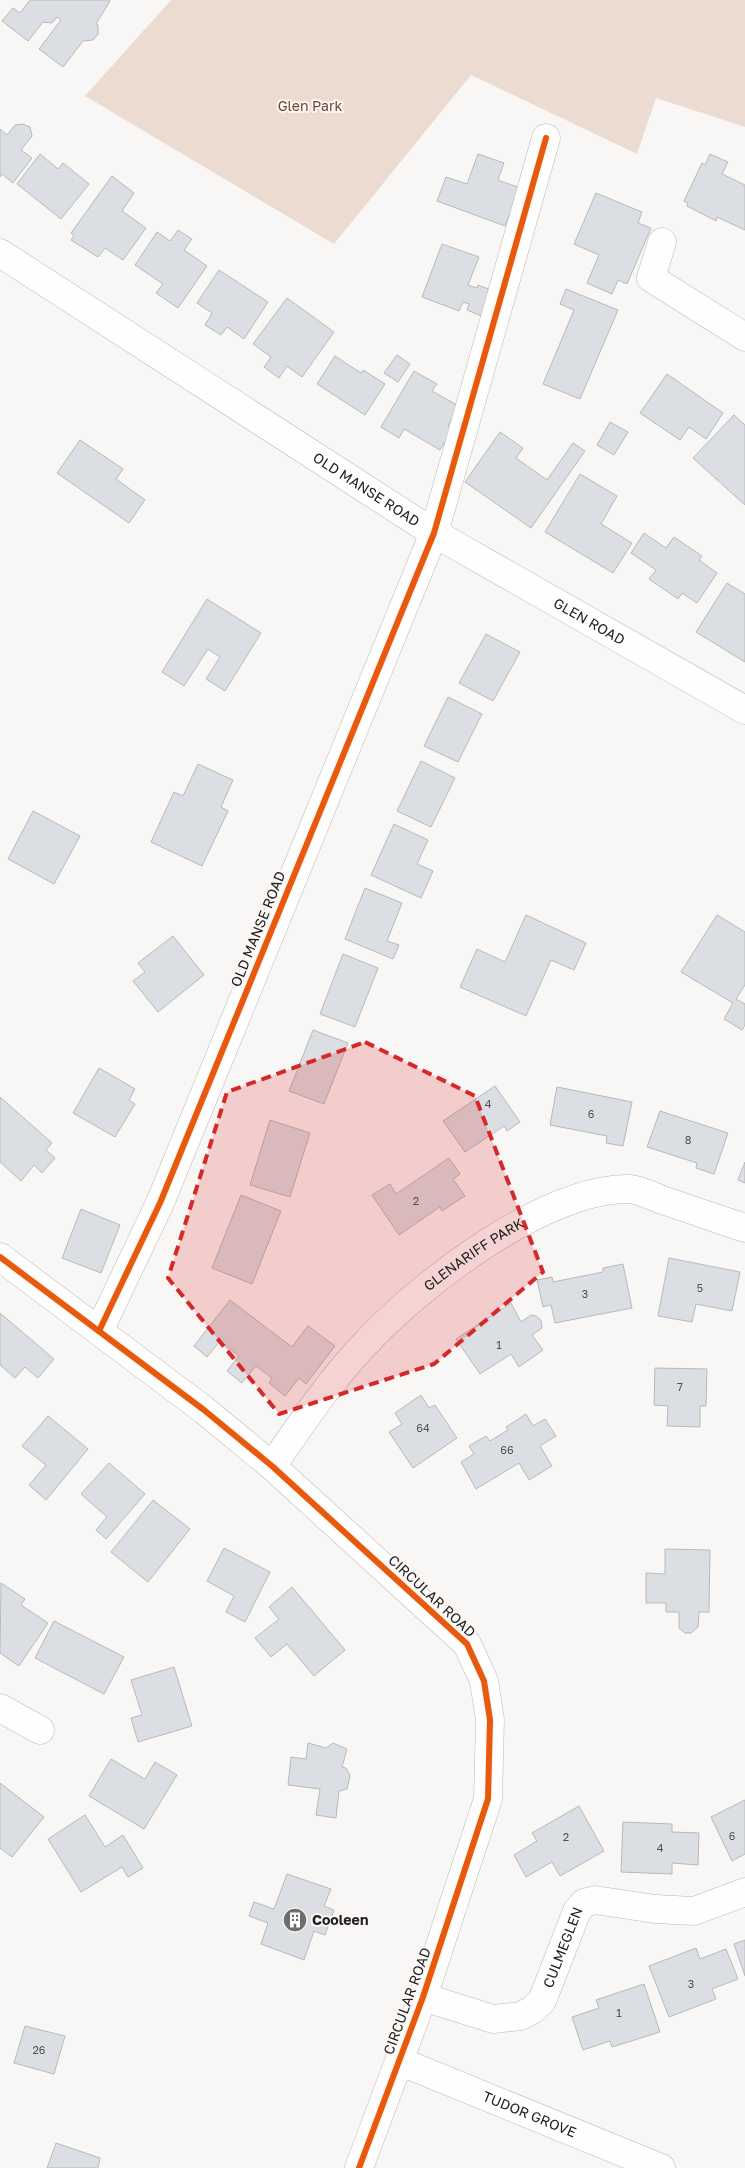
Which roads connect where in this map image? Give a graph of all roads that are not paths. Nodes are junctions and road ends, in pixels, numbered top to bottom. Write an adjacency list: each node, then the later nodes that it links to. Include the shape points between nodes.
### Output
1 (546, 138): 5 (street)
2 (662, 242): 4 (street, via 650,278)
3 (0, 253): 5 (street, OLD MANSE ROAD)
4 (745, 337)
5 (434, 533): 6 (street, GLEN ROAD); 9 (street, OLD MANSE ROAD, via 160,1203)
6 (745, 710)
7 (745, 1228): 10 (street, GLENARIFF PARK, via 632,1189 605,1190 558,1204 506,1230 411,1299 364,1344 324,1391)
8 (0, 1257): 9 (street, CIRCULAR ROAD)
9 (99, 1332): 10 (street, CIRCULAR ROAD, via 204,1410)
10 (272, 1466): 14 (street, CIRCULAR ROAD, via 467,1644 484,1681 490,1720 488,1799)
11 (0, 1708): 12 (street)
12 (40, 1730)
13 (745, 1892): 14 (street, CULMEGLEN, via 694,1911 595,1900 584,1903 577,1911 542,2001 521,2016 493,2019)
14 (423, 1997): 15 (street, CIRCULAR ROAD)
15 (399, 2061): 16 (street, CIRCULAR ROAD); 17 (street, TUDOR GROVE)
16 (359, 2168)
17 (661, 2168)

